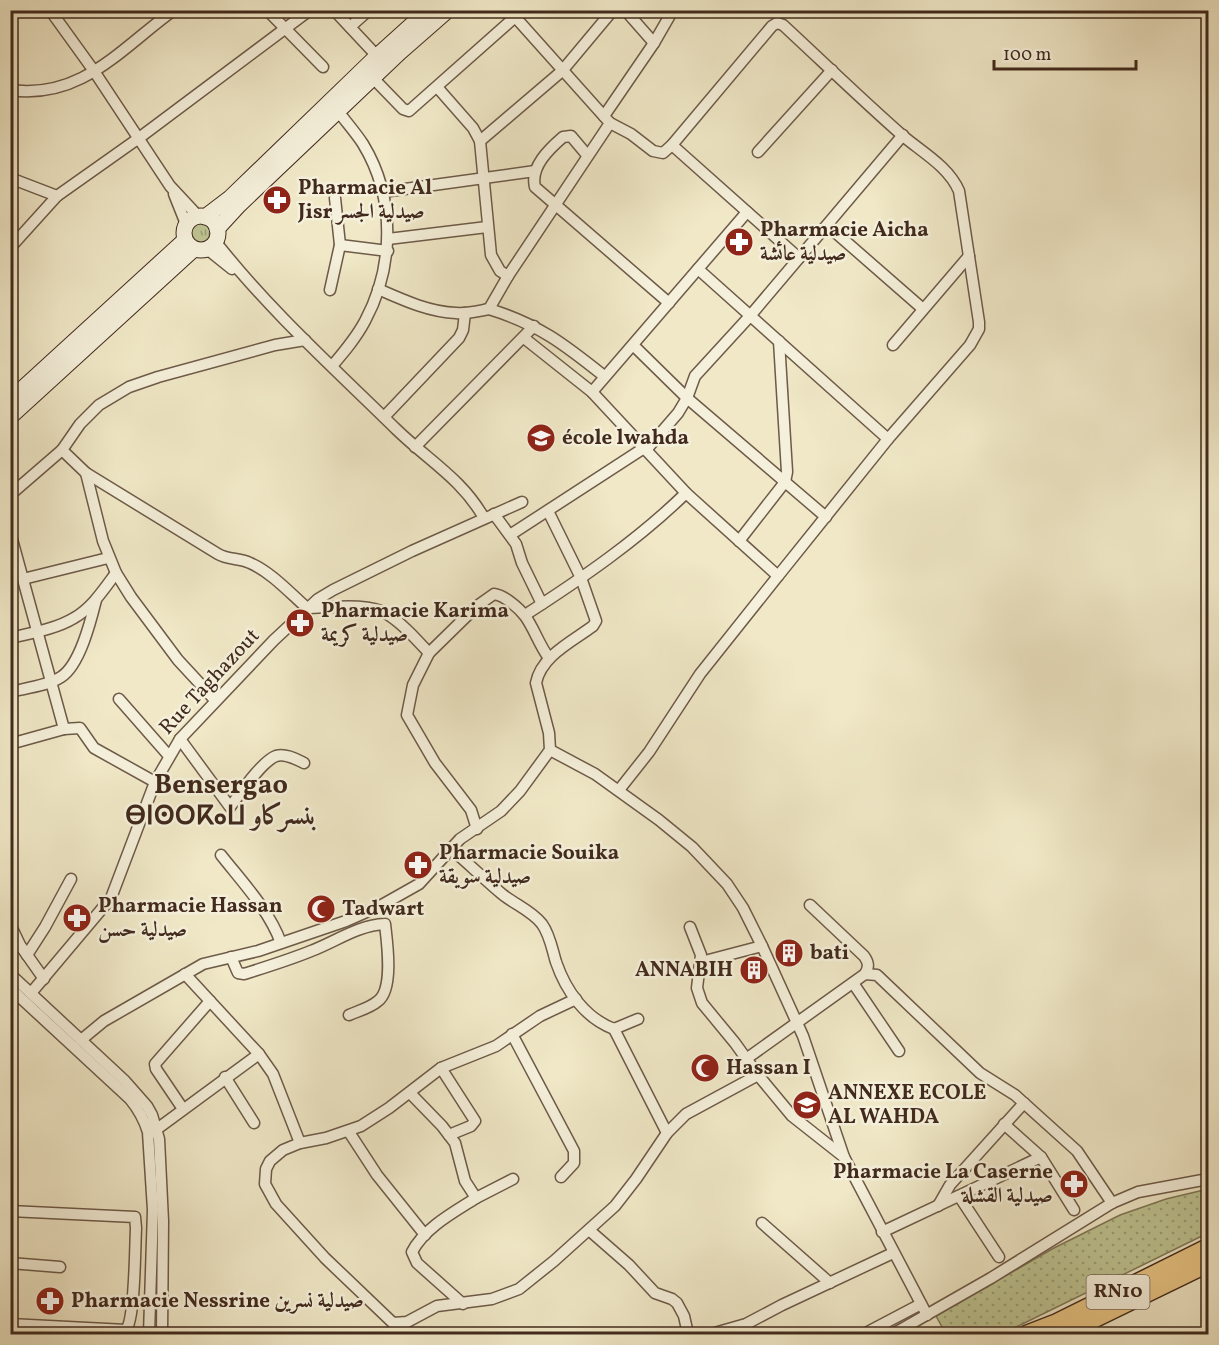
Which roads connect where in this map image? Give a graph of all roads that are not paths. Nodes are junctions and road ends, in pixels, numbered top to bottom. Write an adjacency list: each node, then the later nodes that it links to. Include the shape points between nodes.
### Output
1 (50, 10): 19 (street)
2 (267, 10): 14 (street)
3 (310, 10): 14 (street)
4 (334, 10): 13 (street)
5 (369, 10): 13 (street)
6 (428, 10): 16 (street)
7 (448, 10): 21 (street)
8 (613, 10): 20 (street)
9 (625, 10): 15 (street)
10 (673, 10): 15 (street)
11 (169, 12): 19 (street)
12 (515, 13): 20 (street); 22 (street)
13 (350, 27): 16 (street)
14 (286, 29): 17 (street); 27 (street)
15 (654, 43): 25 (street)
16 (377, 56): 40 (street, via 230,198)
17 (323, 67)
18 (832, 70): 26 (street); 29 (street, via 777,23); 30 (street)
19 (94, 71): 23 (street, via 73,84 49,90); 27 (street)
20 (562, 71): 25 (street); 28 (street)
21 (373, 78): 22 (street, via 409,111); 24 (street)
22 (437, 87): 28 (street)
23 (10, 90)
24 (338, 111): 35 (street, via 363,144); 44 (street)
25 (607, 119): 29 (street, via 653,151 663,153); 31 (street)
26 (903, 135): 41 (street); 48 (street, via 956,184)
27 (139, 138): 36 (street); 40 (street)
28 (480, 141): 34 (street)
29 (672, 145): 39 (street)
30 (758, 152)
31 (587, 155): 32 (street, via 571,136 562,136); 38 (street)
32 (535, 171): 34 (street); 38 (street, via 535,187)
33 (10, 177): 36 (street)
34 (483, 179): 35 (street); 42 (street)
35 (383, 192): 43 (street)
36 (57, 196): 46 (street)
37 (335, 198): 45 (street)
38 (556, 205): 51 (street); 54 (street)
39 (747, 212): 49 (street); 50 (street)
40 (196, 219): 44 (street, via 213,221); 44 (street, via 184,234)
41 (828, 226): 49 (street); 56 (street)
42 (488, 227): 43 (street); 51 (street, via 491,255 500,271)
43 (388, 239): 47 (street)
44 (204, 242): 61 (street); 69 (street)
45 (340, 245): 47 (street); 53 (street)
46 (10, 248)
47 (388, 251): 52 (street)
48 (969, 256): 56 (street); 71 (street, via 979,329 970,345)
49 (799, 258): 58 (street)
50 (698, 269): 54 (street); 58 (street)
51 (508, 276): 55 (street)
52 (378, 289): 57 (street, via 440,311); 65 (street, via 366,320)
53 (330, 290)
54 (669, 303): 63 (street)
55 (489, 309): 57 (street); 59 (street)
56 (923, 309): 64 (street)
57 (465, 313): 70 (street, via 459,338)
58 (750, 316): 62 (street); 68 (street, via 695,376)
59 (534, 326): 60 (street); 66 (street)
60 (524, 338): 67 (street); 72 (street)
61 (305, 340): 65 (street); 74 (street, via 129,387 99,405)
62 (778, 341): 71 (street); 76 (street, via 788,472)
63 (633, 345): 66 (street); 68 (street)
64 (893, 345)
65 (332, 366): 70 (street)
66 (604, 376): 67 (street)
67 (592, 392): 73 (street)
68 (687, 398): 73 (street); 76 (street)
69 (12, 407)
70 (384, 417): 72 (street)
71 (888, 439): 82 (street)
72 (415, 447): 81 (street, via 457,481)
73 (645, 449): 77 (street); 80 (street)
74 (62, 450): 75 (street); 78 (street)
75 (86, 473): 86 (street); 93 (street, via 218,554 251,563)
76 (785, 482): 82 (street); 85 (street)
77 (686, 493): 85 (street); 89 (street, via 655,522)
78 (10, 495)
79 (522, 502): 81 (street, Rue Taghazout)
80 (548, 510): 84 (street); 89 (street)
81 (489, 516): 84 (street); 93 (street, Rue Taghazout, via 354,578)
82 (826, 518): 88 (street)
83 (10, 532): 90 (street)
84 (510, 535): 92 (street)
85 (739, 541): 88 (street)
86 (108, 558): 87 (street); 90 (street)
87 (116, 573): 91 (street); 102 (street, via 178,660)
88 (778, 576): 110 (street, via 700,674)
89 (581, 578): 92 (street); 98 (street, via 595,623)
90 (23, 579): 95 (street)
91 (96, 600): 95 (street, via 76,617); 99 (street, via 90,624 69,670)
92 (542, 604): 94 (street)
93 (306, 608): 97 (street, via 354,607 385,612); 102 (street, Rue Taghazout)
94 (525, 615): 97 (street, via 494,594); 98 (street)
95 (38, 631): 96 (street); 99 (street)
96 (10, 638)
97 (429, 653): 111 (street, via 413,685 407,715 435,763 471,810)
98 (549, 658): 106 (street, via 536,683)
99 (51, 682): 100 (street); 103 (street)
100 (10, 692)
101 (118, 699): 107 (street)
102 (215, 700): 104 (street, Rue Taghazout)
103 (64, 729): 105 (street); 109 (street, via 80,728 94,747)
104 (180, 739): 107 (street, Rue Taghazout); 108 (street, via 230,807 276,756)
105 (10, 744)
106 (550, 750): 110 (street); 111 (street, via 501,812)
107 (169, 756): 109 (street, Rue Taghazout)
108 (304, 763)
109 (155, 782): 128 (street, Rue Taghazout, via 111,898)
110 (620, 790): 121 (street, via 709,864 727,884)
111 (477, 829): 112 (street)
112 (450, 848): 116 (street, via 419,884); 132 (street, via 542,923 563,980)
113 (221, 855): 120 (street, via 268,916)
114 (71, 879): 122 (street)
115 (810, 905): 127 (street, via 868,962)
116 (380, 906): 118 (street); 120 (street)
117 (10, 924): 122 (street)
118 (385, 924): 123 (street, via 244,975 238,973); 134 (street, via 385,991 377,1002)
119 (690, 927): 124 (street)
120 (281, 944): 123 (street)
121 (762, 946): 124 (street); 136 (street)
122 (27, 955): 128 (street)
123 (231, 957): 126 (street, via 203,963)
124 (701, 962): 142 (street, via 697,988 702,1003)
125 (10, 974): 131 (street)
126 (185, 974): 133 (street); 139 (street, via 104,1021)
127 (865, 974): 129 (street); 147 (street, via 877,975 980,1073)
128 (44, 979): 131 (street, Rue Taghazout)
129 (853, 982): 136 (street); 140 (street)
130 (10, 988): 168 (street, via 140,1110 148,1132)
131 (31, 993): 139 (street)
132 (576, 999): 137 (street, via 590,1016); 138 (street)
133 (210, 1001): 141 (street); 148 (street, via 155,1064)
134 (348, 1015)
135 (638, 1019): 137 (street)
136 (797, 1023): 142 (street); 156 (street)
137 (614, 1029): 153 (street)
138 (512, 1034): 143 (street, via 496,1046); 158 (street, via 574,1151 574,1163)
139 (81, 1040): 151 (street, via 139,1096)
140 (899, 1051)
141 (259, 1054): 145 (street); 155 (street, via 273,1074)
142 (746, 1059): 144 (street)
143 (441, 1068): 146 (street); 154 (street, via 475,1121)
144 (758, 1075): 153 (street, via 696,1107); 156 (street, via 792,1116)
145 (225, 1077): 148 (street); 149 (street)
146 (410, 1093): 152 (street); 154 (street)
147 (1024, 1103): 150 (street); 163 (street, via 1077,1151)
148 (183, 1109): 151 (street)
149 (254, 1123)
150 (1004, 1124): 157 (street); 164 (street, via 950,1185)
151 (157, 1129): 185 (street, via 163,1221)
152 (349, 1132): 155 (street); 172 (street)
153 (667, 1133): 170 (street, via 615,1206)
154 (449, 1135): 162 (street, via 459,1154 465,1181)
155 (300, 1143): 180 (street, via 270,1161 265,1184 276,1204 325,1258 397,1324 437,1306)
156 (844, 1157): 171 (street)
157 (1041, 1157): 161 (street); 165 (street)
158 (561, 1178)
159 (513, 1179): 162 (street)
160 (1209, 1179): 163 (street, via 1138,1192)
161 (959, 1196): 164 (street); 175 (street)
162 (476, 1198): 172 (street)
163 (1112, 1203): 182 (street)
164 (938, 1206): 171 (street)
165 (1074, 1210)
166 (10, 1211): 167 (street)
167 (135, 1217): 168 (street); 183 (street, via 132,1310 126,1330)
168 (153, 1218): 184 (street)
169 (762, 1223): 179 (street)
170 (589, 1230): 180 (street, via 519,1289); 186 (street, via 655,1293 677,1303)
171 (882, 1232): 174 (street)
172 (425, 1235): 180 (street, via 415,1246 413,1258)
173 (1209, 1247): 190 (main road, RN10)
174 (893, 1253): 179 (street); 181 (street)
175 (999, 1257)
176 (10, 1263): 178 (street)
177 (1209, 1263): 191 (main road, RN10)
178 (60, 1267)
179 (830, 1283): 187 (street, via 746,1324)
180 (463, 1304)
181 (921, 1304): 182 (street); 188 (street)
182 (927, 1315): 189 (street)
183 (10, 1324)
184 (149, 1335)
185 (162, 1335)
186 (688, 1335)
187 (711, 1335)
188 (864, 1335)
189 (893, 1335)
190 (1026, 1335)
191 (1064, 1335)

